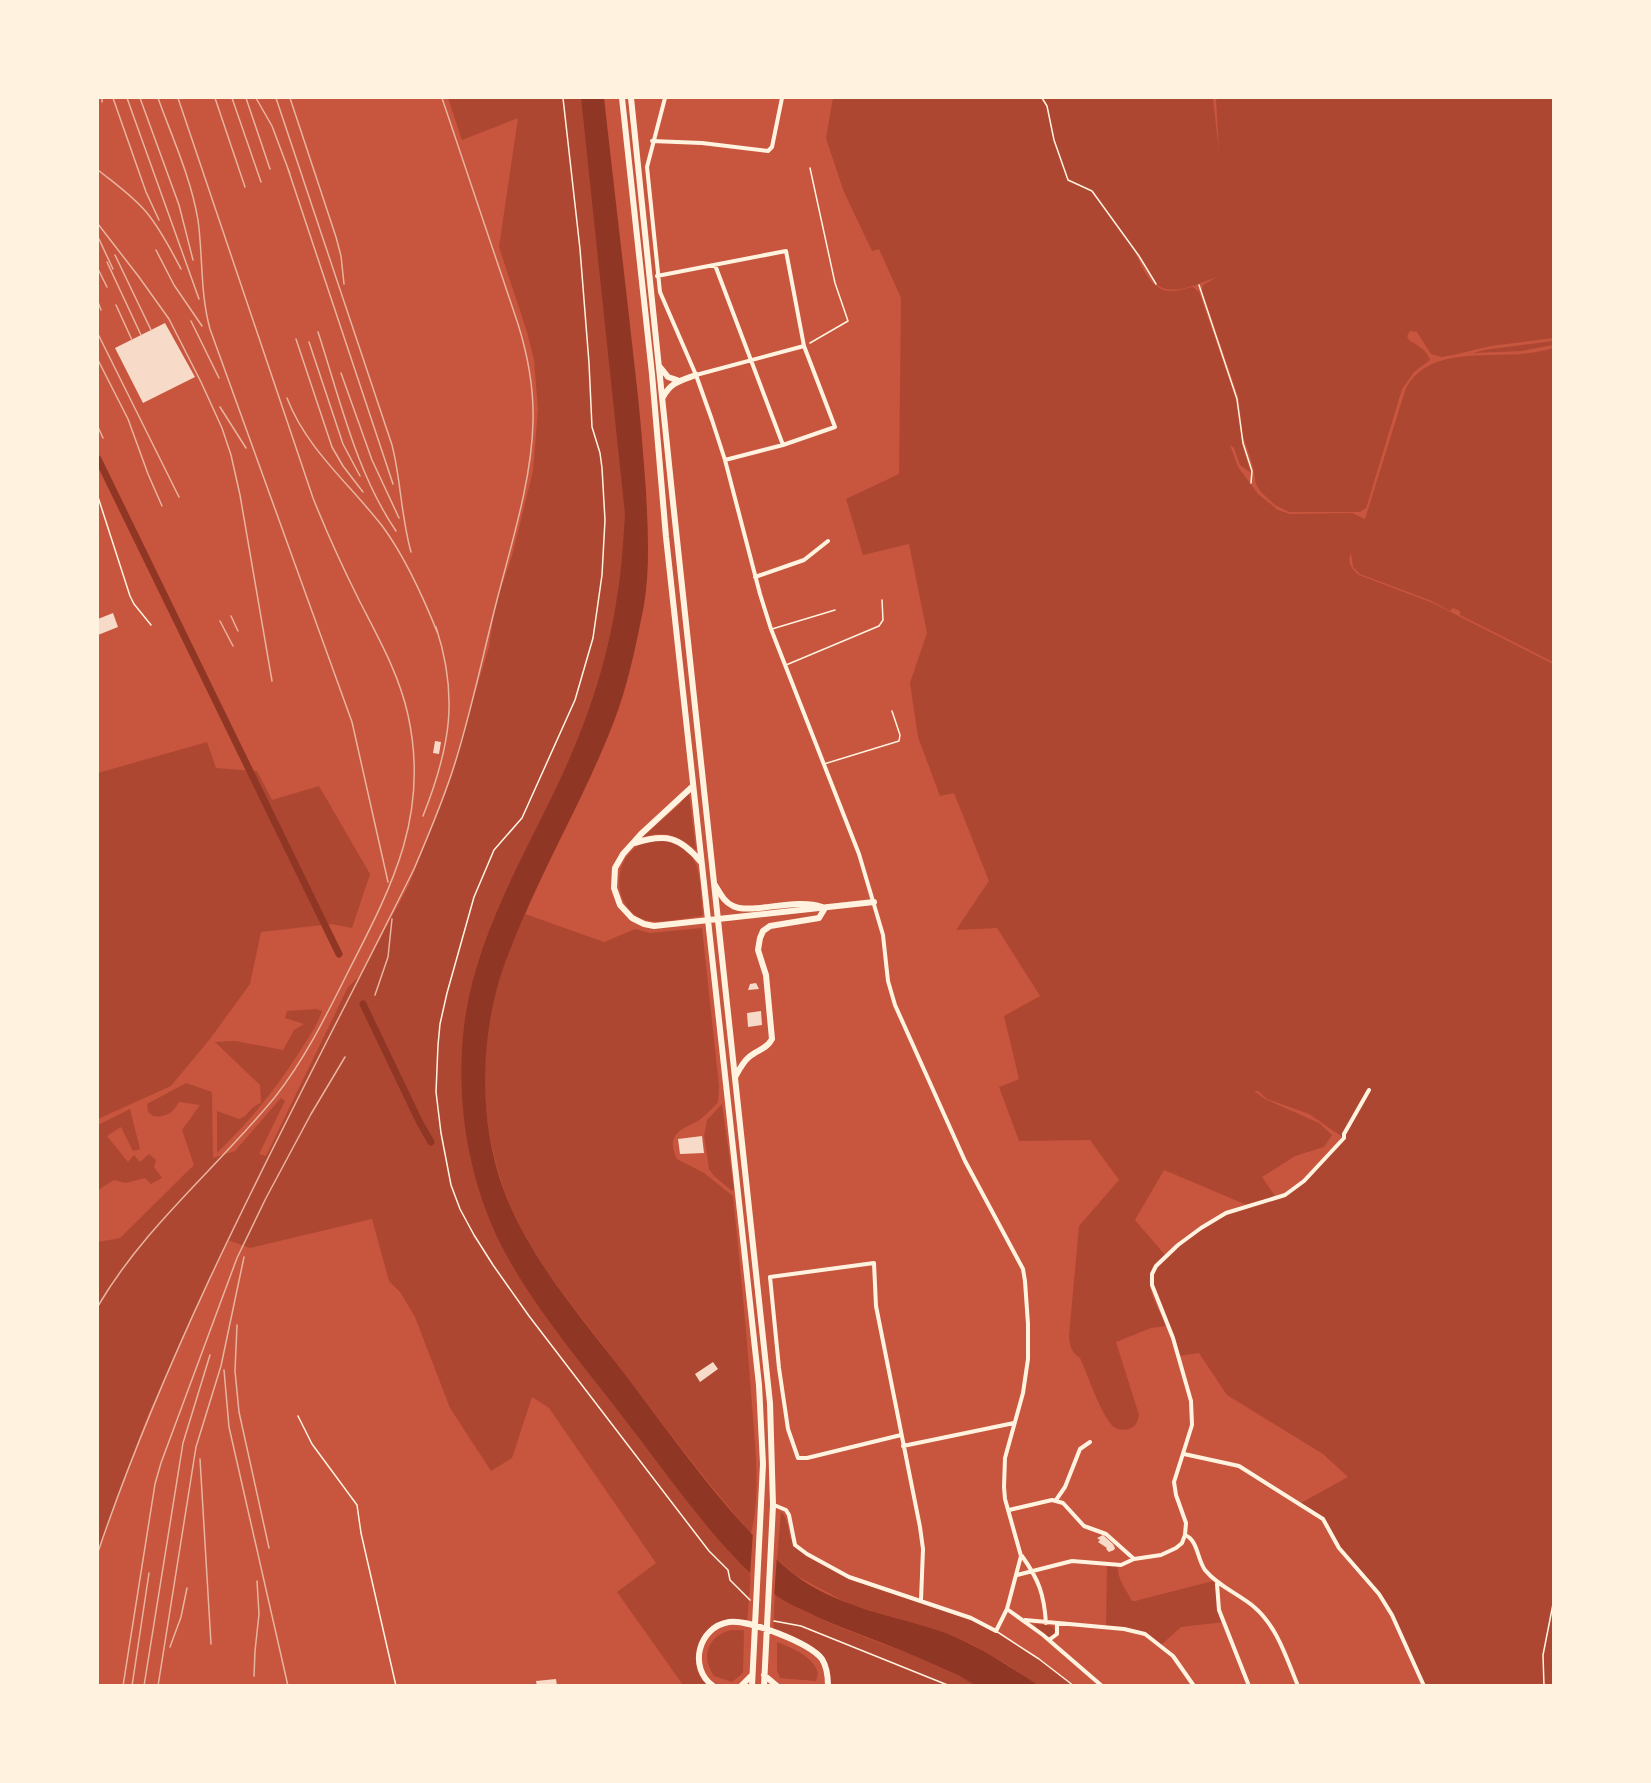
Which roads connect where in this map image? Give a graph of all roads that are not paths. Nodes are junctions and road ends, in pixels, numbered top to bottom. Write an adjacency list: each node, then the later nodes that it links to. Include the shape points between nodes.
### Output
1 (622, 98): 26 (highway)
2 (631, 98): 10 (highway)
3 (665, 98): 5 (street)
4 (782, 98): 5 (street, via 772,147 768,150)
5 (652, 141): 7 (street, via 647,167)
6 (715, 265): 7 (street); 8 (street, via 786,251); 9 (street)
7 (657, 276): 11 (street, via 665,306)
8 (804, 345): 9 (street); 14 (street, via 835,427)
9 (750, 360): 11 (street); 14 (street)
10 (660, 367): 12 (highway, via 668,377); 13 (highway)
11 (696, 375): 12 (highway); 15 (street)
12 (678, 380): 13 (highway)
13 (662, 398): 29 (highway)
14 (783, 445): 15 (street)
15 (725, 460): 18 (street)
16 (98, 497): 21 (lane, via 130,596)
17 (828, 541): 18 (street, via 804,560)
18 (755, 577): 22 (street)
19 (882, 600): 23 (lane, via 883,620 879,626)
20 (835, 610): 22 (lane)
21 (151, 625)
22 (771, 629): 23 (street)
23 (785, 666): 25 (street)
24 (892, 711): 25 (lane, via 900,735 898,741)
25 (824, 764): 30 (street)
26 (693, 786): 27 (highway); 28 (highway)
27 (634, 843): 28 (highway, via 670,838 685,845); 31 (highway, via 620,858 613,877 615,895 632,918 649,926)
28 (702, 863): 56 (highway, via 759,1384 762,1518)
29 (714, 883): 31 (highway, via 726,901 738,908 807,903); 32 (highway)
30 (874, 902): 31 (highway); 35 (street, via 895,1005 965,1161 1023,1269 1028,1359)
31 (825, 908): 32 (highway, via 819,918 770,926 762,934 758,950 766,975 772,1039 768,1046 749,1056)
32 (735, 1077): 41 (highway, via 771,1403)
33 (1369, 1090): 39 (street, via 1344,1138 1304,1182 1285,1195 1226,1213 1178,1245 1156,1266 1152,1285 1173,1338 1191,1401 1192,1425)
34 (298, 1416): 59 (lane, via 312,1444 357,1505)
35 (1014, 1423): 38 (street); 42 (street, via 1005,1458 1004,1487)
36 (901, 1435): 36 (street, via 876,1306 874,1263 770,1277 778,1368 796,1455 807,1458); 38 (street)
37 (1090, 1442): 40 (street, via 1080,1449)
38 (903, 1446): 49 (street, via 923,1549)
39 (1184, 1454): 43 (street, via 1174,1486 1186,1519); 70 (street, via 1239,1466 1323,1519 1339,1548 1392,1615)
40 (1056, 1500): 42 (street); 45 (street, via 1084,1526 1106,1534)
41 (774, 1505): 49 (street, via 789,1515 798,1549 849,1577); 57 (highway)
42 (1009, 1510): 44 (street)
43 (1185, 1535): 45 (street, via 1182,1543 1171,1551); 48 (street, via 1192,1538 1200,1562)
44 (1021, 1556): 46 (street); 47 (street)
45 (1134, 1559): 46 (street, via 1116,1566 1072,1561)
46 (1032, 1571): 47 (street); 52 (street, via 1044,1597)
47 (1017, 1575): 50 (street)
48 (1217, 1583): 68 (street, via 1219,1610); 69 (street, via 1251,1605 1272,1626)
49 (921, 1600): 54 (street)
50 (1007, 1609): 51 (street); 54 (street)
51 (1025, 1620): 52 (street); 55 (street)
52 (1046, 1623): 53 (street)
53 (1057, 1624): 55 (street, via 1057,1634); 67 (street, via 1145,1634 1173,1656)
54 (996, 1631): 65 (lane)
55 (1049, 1640): 66 (street)
56 (752, 1674): 60 (highway); 61 (highway)
57 (764, 1675): 62 (highway); 63 (highway)
58 (710, 1685): 64 (highway, via 698,1660 702,1642 719,1625 735,1622 812,1649 823,1661)
59 (396, 1686)
60 (741, 1686)
61 (752, 1686)
62 (764, 1686)
63 (777, 1686)
64 (828, 1686)
65 (1074, 1686)
66 (1102, 1686)
67 (1194, 1686)
68 (1249, 1686)
69 (1298, 1686)
70 (1424, 1686)

